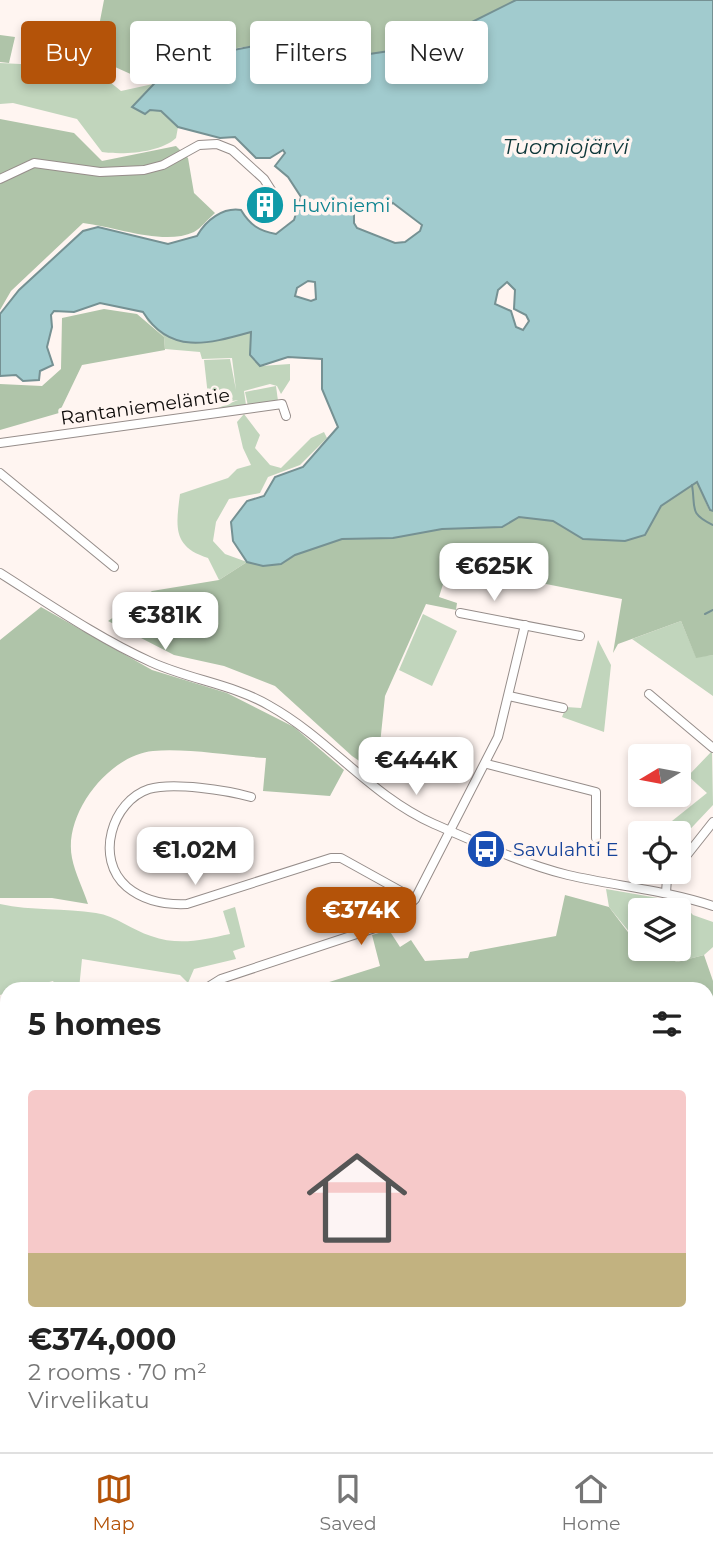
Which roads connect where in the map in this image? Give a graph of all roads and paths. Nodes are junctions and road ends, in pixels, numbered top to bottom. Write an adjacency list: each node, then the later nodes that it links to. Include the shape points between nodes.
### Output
1 (0, 179): 2 (street, via 34,163 100,172 144,170 200,145 217,144 232,150)
2 (271, 190)
3 (286, 416): 4 (street, Rantaniemeläntie, via 282,404)
4 (0, 443)
5 (0, 473): 6 (street)
6 (114, 567)
7 (0, 573): 18 (street, via 125,650 270,705 397,802)
8 (460, 613): 9 (street)
9 (525, 625): 10 (street); 12 (street)
10 (580, 636)
11 (649, 695): 14 (street)
12 (509, 696): 13 (street); 15 (street)
13 (563, 708)
14 (713, 748)
15 (486, 764): 18 (street); 19 (street, via 596,792)
16 (251, 797): 23 (street, via 167,786 143,792 115,820 110,847 117,874 149,899 167,905 187,904 341,858)
17 (713, 822): 20 (street)
18 (450, 830): 22 (street, via 564,874); 23 (street)
19 (596, 838)
20 (691, 849)
21 (667, 884): 22 (street)
22 (666, 892): 24 (street)
23 (415, 899): 25 (street, via 393,922)
24 (713, 906)
25 (216, 982)

